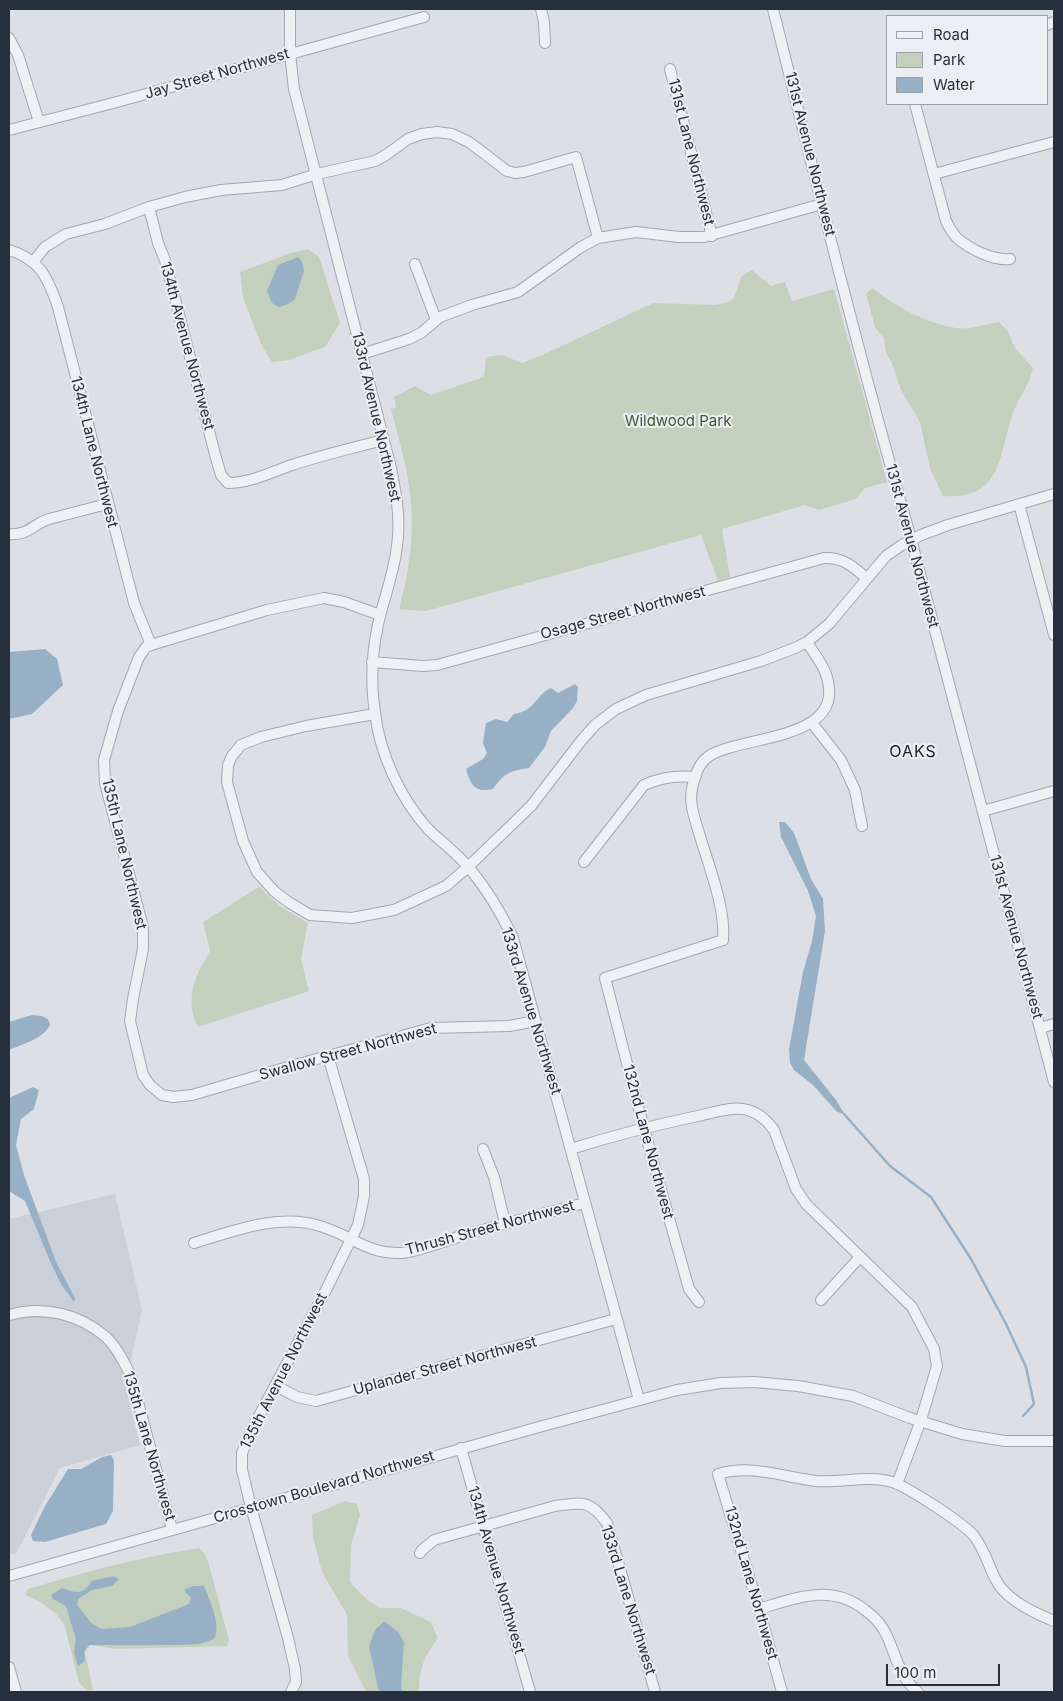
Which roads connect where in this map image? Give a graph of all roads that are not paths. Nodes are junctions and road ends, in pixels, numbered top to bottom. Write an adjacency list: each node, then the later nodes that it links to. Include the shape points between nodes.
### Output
1 (290, 9): 7 (street, 133rd Avenue Northwest)
2 (541, 9): 6 (street)
3 (773, 9): 15 (street, 131st Avenue Northwest)
4 (424, 17): 7 (street, Jay Street Northwest)
5 (9, 38): 10 (street, via 18,55)
6 (545, 43)
7 (290, 53): 10 (street, Jay Street Northwest); 13 (street, 133rd Avenue Northwest, via 294,89)
8 (670, 69): 17 (street, 131st Lane Northwest)
9 (915, 105): 14 (street)
10 (39, 122): 11 (street, Jay Street Northwest)
11 (9, 130)
12 (1054, 142): 14 (street)
13 (317, 174): 16 (street, via 282,185 221,190); 18 (street, via 375,161 408,139 437,132 452,134 469,142 507,171 515,173 576,157); 24 (street, 133rd Avenue Northwest)
14 (934, 174): 20 (street, via 946,222 955,236 980,252 1003,260)
15 (822, 204): 17 (street); 30 (street, 131st Avenue Northwest)
16 (148, 207): 21 (street, via 105,224 66,234 45,247); 25 (street, 134th Avenue Northwest, via 165,260 216,458 221,475 228,482 262,477 314,458)
17 (712, 236): 18 (street, via 679,237 636,232)
18 (598, 238): 23 (street, via 518,292)
19 (9, 250): 21 (street)
20 (1010, 259)
21 (33, 262): 27 (street, 134th Lane Northwest, via 50,283 58,307)
22 (415, 264): 23 (street)
23 (436, 320): 24 (street, via 409,340)
24 (362, 354): 25 (street, 133rd Avenue Northwest)
25 (383, 440): 32 (street, 133rd Avenue Northwest, via 396,498 398,530 395,560)
26 (1054, 494): 28 (street)
27 (107, 504): 29 (street, via 46,520 18,535); 35 (street, 134th Lane Northwest, via 134,603)
28 (1019, 504): 30 (street); 33 (street)
29 (9, 534)
30 (910, 540): 31 (street, via 886,556); 41 (street, 131st Avenue Northwest)
31 (866, 578): 34 (street, via 829,624); 36 (street, Osage Street Northwest, via 842,559 824,558 437,665)
32 (380, 615): 35 (street, via 324,598 267,610); 36 (street, 133rd Avenue Northwest)
33 (1054, 635)
34 (807, 642): 38 (street, via 824,669 828,684 824,710); 44 (street, via 780,655 646,695 616,709 595,725 531,806)
35 (151, 645): 50 (street, 135th Lane Northwest, via 139,657 118,711 104,760 105,783 143,928 143,949 130,1021 143,1075)
36 (372, 662): 37 (street, 133rd Avenue Northwest)
37 (375, 714): 44 (street, 133rd Avenue Northwest, via 393,775 406,797 428,828); 44 (street, via 261,737 241,745 232,756 227,782 243,841 257,872 290,903 310,915 352,918 394,910 446,886)
38 (812, 723): 39 (street, via 804,728 724,749 708,757); 42 (street, via 844,767 855,790)
39 (695, 776): 43 (street, via 675,775 644,785); 51 (street, 132nd Lane Northwest, via 690,792 691,805 720,905 724,930 722,940 605,978)
40 (1054, 791): 41 (street)
41 (983, 811): 47 (street, 131st Avenue Northwest)
42 (862, 826)
43 (584, 862)
44 (468, 867): 45 (street, 133rd Avenue Northwest, via 494,902 512,938)
45 (536, 1021): 48 (street, Swallow Street Northwest, via 509,1026 431,1028); 53 (street, 133rd Avenue Northwest)
46 (1054, 1024): 47 (street)
47 (1040, 1028): 49 (street, 131st Avenue Northwest)
48 (328, 1056): 50 (street, Swallow Street Northwest, via 192,1095); 56 (street, 135th Avenue Northwest, via 364,1178 358,1225)
49 (1054, 1082)
50 (162, 1095)
51 (644, 1129): 53 (street); 58 (street, via 728,1109 756,1112 774,1130 796,1189 806,1204); 60 (street, 132nd Lane Northwest, via 689,1289)
52 (483, 1149): 55 (street, via 494,1177)
53 (571, 1149): 54 (street, 133rd Avenue Northwest)
54 (585, 1203): 55 (street, Thrush Street Northwest); 62 (street, 133rd Avenue Northwest)
55 (505, 1223): 56 (street, Thrush Street Northwest, via 404,1253 378,1252)
56 (351, 1240): 57 (street, Thrush Street Northwest, via 320,1226 278,1222); 63 (street, 135th Avenue Northwest)
57 (194, 1243)
58 (859, 1258): 59 (street); 65 (street, via 912,1307 934,1349 936,1366)
59 (821, 1300)
60 (699, 1302)
61 (9, 1315): 71 (street, 135th Lane Northwest, via 37,1310 83,1322 106,1338 121,1356 131,1376)
62 (616, 1319): 63 (street, Uplander Street Northwest, via 316,1401 297,1397); 64 (street, 133rd Avenue Northwest)
63 (276, 1386): 69 (street, 135th Avenue Northwest, via 242,1453 242,1470)
64 (639, 1400): 65 (street, Crosstown Boulevard Northwest, via 721,1383 754,1382 854,1396); 67 (street, Crosstown Boulevard Northwest)
65 (920, 1420): 66 (street, Crosstown Boulevard Northwest, via 962,1434 988,1438); 68 (street)
66 (1054, 1440)
67 (461, 1448): 69 (street, Crosstown Boulevard Northwest); 70 (street, 134th Avenue Northwest)
68 (897, 1484): 74 (street, 132nd Lane Northwest, via 875,1479 826,1482 748,1470 718,1474); 75 (street, via 973,1535 985,1551 996,1581 1008,1594)
69 (251, 1507): 71 (street, Crosstown Boulevard Northwest); 78 (street, 135th Avenue Northwest, via 295,1669 296,1682)
70 (483, 1526): 72 (street, via 434,1540); 79 (street, 134th Avenue Northwest); 80 (street, 133rd Lane Northwest, via 555,1506 586,1504 597,1509 607,1523)
71 (172, 1529): 73 (street, Crosstown Boulevard Northwest)
72 (420, 1554)
73 (9, 1576)
74 (759, 1609): 81 (street, 132nd Lane Northwest); 82 (street, via 812,1594 838,1596 856,1602 876,1618 887,1634 908,1683)
75 (1054, 1620)
76 (9, 1667): 77 (street)
77 (16, 1692)
78 (291, 1692)
79 (530, 1692)
80 (655, 1692)
81 (782, 1692)
82 (918, 1692)

